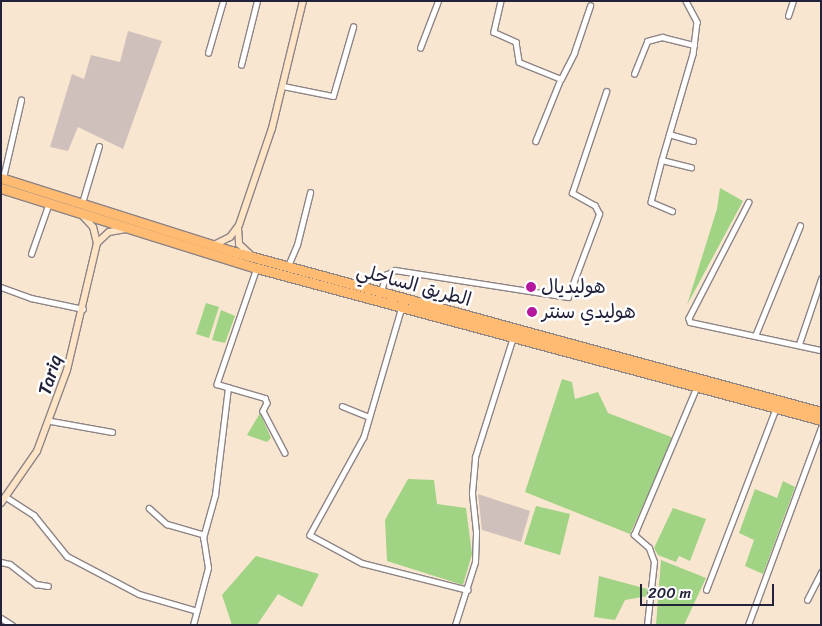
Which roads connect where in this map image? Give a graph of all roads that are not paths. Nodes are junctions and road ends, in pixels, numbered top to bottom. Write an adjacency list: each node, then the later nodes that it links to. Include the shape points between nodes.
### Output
1 (223, 1): 13 (street)
2 (257, 1): 14 (street)
3 (302, 1): 17 (main road)
4 (438, 1): 12 (street)
5 (501, 1): 16 (street, via 494,32 516,42 519,62)
6 (686, 1): 11 (street, via 697,22)
7 (793, 1): 9 (street)
8 (590, 6): 16 (street, via 574,53)
9 (788, 16)
10 (353, 27): 17 (street, via 333,96)
11 (694, 45): 15 (street, via 662,37 648,41); 20 (street)
12 (420, 48)
13 (208, 52)
14 (241, 65)
15 (634, 74)
16 (561, 78): 21 (street)
17 (283, 86): 33 (main road)
18 (606, 92): 43 (street, via 572,193 595,206 599,214 568,297 395,270 386,274)
19 (21, 100): 26 (street)
20 (669, 134): 22 (street); 24 (street)
21 (536, 141)
22 (693, 141)
23 (99, 146): 30 (street)
24 (662, 160): 25 (street); 31 (street, via 651,202)
25 (690, 167)
26 (2, 182): 29 (highway, الطريق الساحلي); 30 (highway, الطريق الساحلي)
27 (310, 193): 39 (street, via 297,245)
28 (749, 202): 46 (street, via 689,318 693,325)
29 (49, 203): 30 (highway, الطريق الساحلي); 37 (street)
30 (81, 209): 34 (highway, الطريق الساحلي); 35 (main road, via 93,227); 36 (highway, الطريق الساحلي)
31 (672, 211)
32 (800, 226): 46 (street)
33 (238, 227): 36 (main road, via 228,239); 38 (main road, via 239,244)
34 (130, 229): 35 (main road, via 109,232); 40 (highway, الطريق الساحلي)
35 (97, 243): 45 (main road, Tariq)
36 (212, 246): 38 (highway, الطريق الساحلي)
37 (31, 254)
38 (252, 256): 39 (highway, الطريق الساحلي)
39 (288, 266): 43 (highway, الطريق الساحلي)
40 (257, 268): 44 (highway, الطريق الساحلي); 51 (street, via 218,382 218,385)
41 (821, 279): 48 (street)
42 (1, 287): 45 (street, via 31,298)
43 (381, 294): 54 (highway, الطريق الساحلي)
44 (402, 307): 47 (highway, الطريق الساحلي); 55 (street)
45 (82, 309): 57 (main road, Tariq)
46 (755, 336): 48 (street)
47 (512, 337): 50 (highway, الطريق الساحلي); 68 (street, via 476,458 472,493 475,562)
48 (799, 344): 49 (street)
49 (821, 350)
50 (697, 386): 53 (highway, الطريق الساحلي); 76 (street, via 634,534 649,548 654,562)
51 (228, 388): 60 (street, via 266,400 264,413); 64 (street, via 216,495)
52 (342, 406): 55 (street)
53 (776, 408): 56 (highway, الطريق الساحلي); 69 (street)
54 (821, 412)
55 (369, 417): 68 (street, via 360,447 319,514 310,537 362,563)
56 (821, 420)
57 (51, 422): 59 (street); 61 (main road, Tariq, via 31,462)
58 (821, 428): 77 (street)
59 (112, 432)
60 (284, 453)
61 (6, 497): 62 (main road, Tariq); 71 (street, via 34,515 67,556 139,594)
62 (1, 503)
63 (149, 508): 64 (street, via 167,524)
64 (203, 534): 71 (street, via 208,568)
65 (1, 562): 67 (street, via 10,564 36,584)
66 (821, 572): 70 (street)
67 (48, 586)
68 (468, 590): 75 (street)
69 (706, 590)
70 (807, 600)
71 (197, 611): 74 (street)
72 (1, 618): 73 (street)
73 (12, 625)
74 (193, 625)
75 (455, 625)
76 (647, 625)
77 (748, 625)

